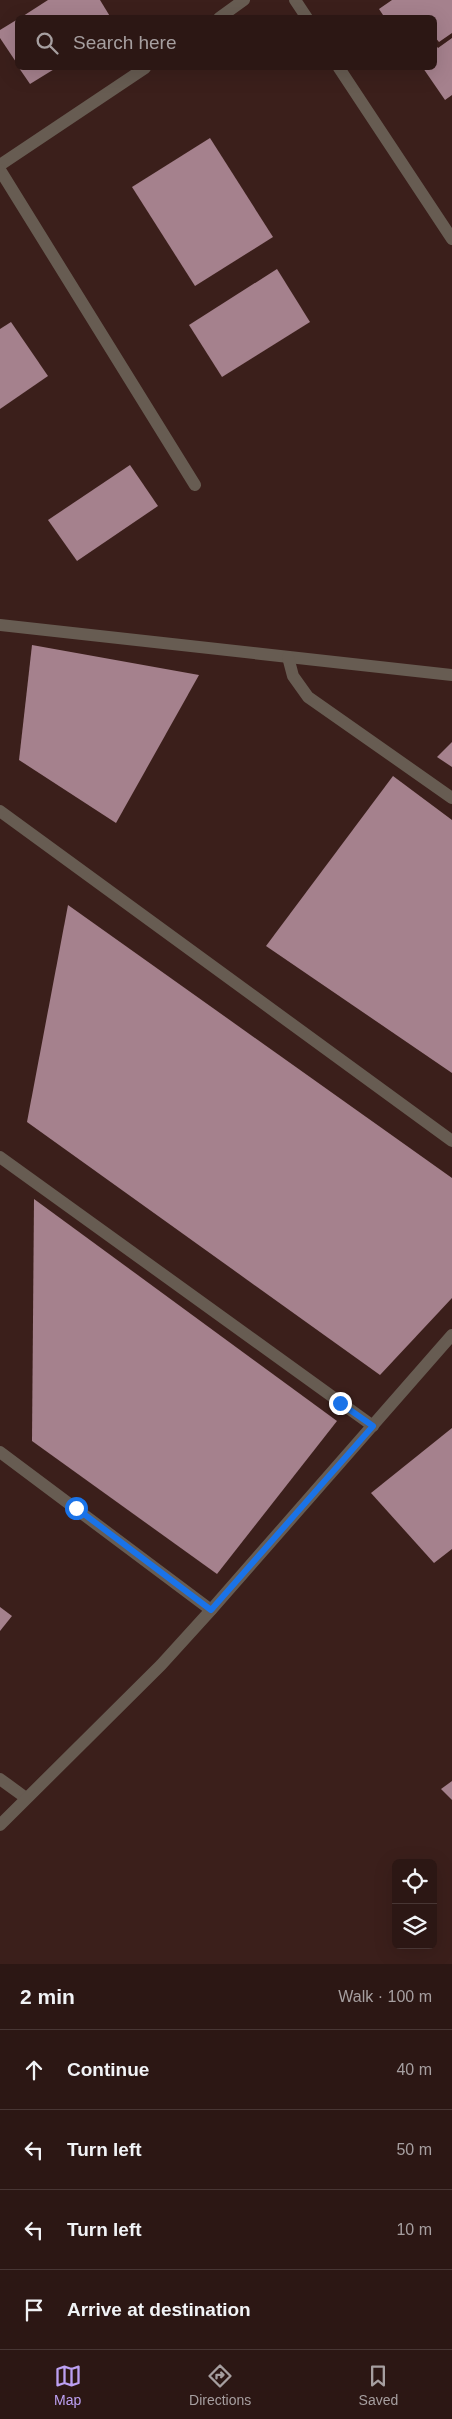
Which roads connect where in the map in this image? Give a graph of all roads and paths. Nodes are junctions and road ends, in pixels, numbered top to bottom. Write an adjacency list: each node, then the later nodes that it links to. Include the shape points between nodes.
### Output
1 (244, 0): 3 (street)
2 (295, 0): 4 (street)
3 (223, 15)
4 (305, 15)
5 (142, 70): 7 (street)
6 (340, 70): 9 (street)
7 (0, 165)
8 (0, 170): 10 (street)
9 (452, 239)
10 (195, 485)
11 (0, 625): 12 (street)
12 (288, 657): 13 (street); 14 (street, via 293,676 308,697)
13 (452, 675)
14 (452, 798)
15 (0, 811): 16 (street)
16 (452, 1141)
17 (0, 1157): 19 (street)
18 (452, 1335): 19 (street)
19 (373, 1426): 21 (street)
20 (0, 1452): 21 (street)
21 (211, 1610): 23 (street, via 154,1672)
22 (0, 1779): 23 (street)
23 (26, 1798): 24 (street)
24 (0, 1825)

